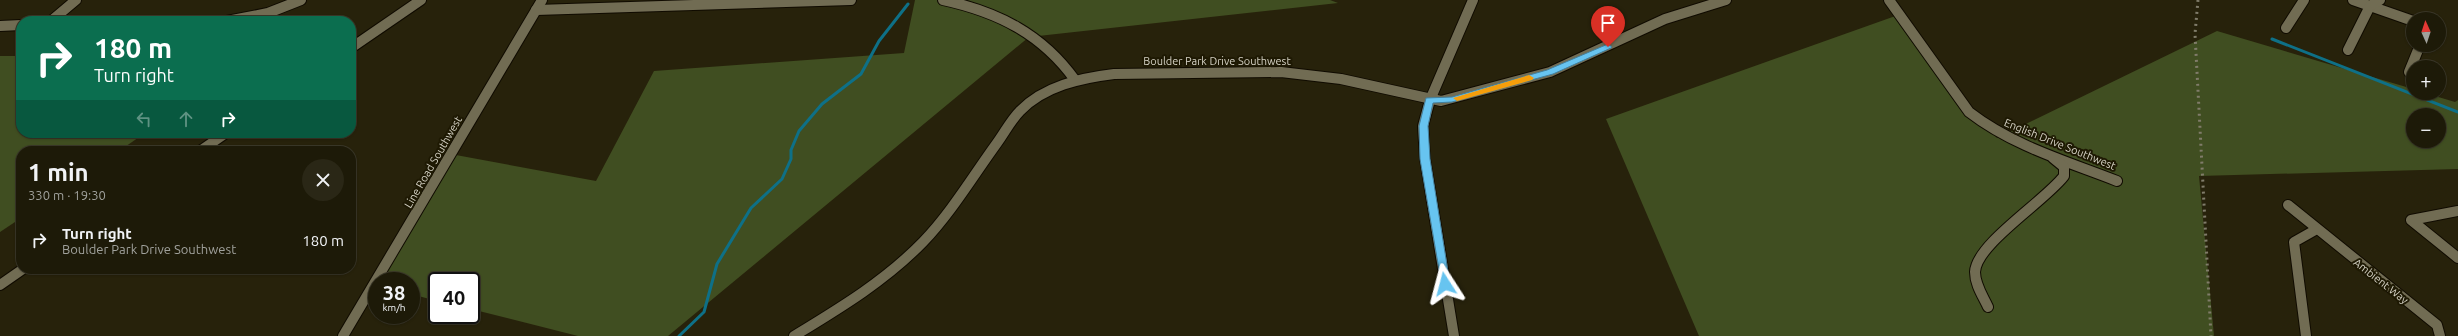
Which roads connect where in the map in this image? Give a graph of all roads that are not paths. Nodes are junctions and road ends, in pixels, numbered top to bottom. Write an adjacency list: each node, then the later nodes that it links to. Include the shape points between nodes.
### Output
1 (76, 0): 15 (street)
2 (301, 0): 16 (street)
3 (421, 0): 21 (street)
4 (542, 0): 14 (street, Line Road Southwest)
5 (851, 0): 14 (street)
6 (943, 0): 23 (street, via 979,8 1014,23 1050,52)
7 (1473, 0): 24 (street)
8 (1726, 0): 24 (street, Boulder Park Drive Southwest, via 1665,20 1550,72 1452,100)
9 (1889, 0): 27 (street, English Drive Southwest, via 1969,112 1992,129)
10 (2304, 0): 20 (street)
11 (2353, 0): 13 (street)
12 (2380, 0): 13 (street)
13 (2370, 6): 17 (street); 22 (street)
14 (536, 10): 36 (street, Line Road Southwest)
15 (57, 16)
16 (253, 16)
17 (2406, 19)
18 (16, 25): 19 (street)
19 (0, 26)
20 (2286, 28)
21 (356, 45)
22 (2348, 50)
23 (1075, 80): 24 (street, Boulder Park Drive Southwest, via 1114,74 1281,72 1341,79); 37 (street, Boulder Park Drive Southwest, via 1044,92 1020,111 943,218 900,264 844,306)
24 (1430, 100): 38 (street, via 1423,126 1425,159)
25 (219, 138): 26 (street)
26 (207, 146)
27 (2045, 152): 28 (street, English Drive Southwest); 35 (street, via 2062,164 2065,175 2043,199 1979,257 1975,268 1977,284)
28 (2117, 181)
29 (2288, 205): 31 (street, Ambient Way)
30 (2458, 211): 32 (street, via 2411,220)
31 (2317, 229): 39 (street, via 2294,242); 40 (street, Ambient Way, via 2437,325)
32 (2458, 258)
33 (16, 274): 34 (street)
34 (0, 285)
35 (1988, 307)
36 (343, 336)
37 (794, 336)
38 (1454, 336)
39 (2306, 336)
40 (2440, 336)

